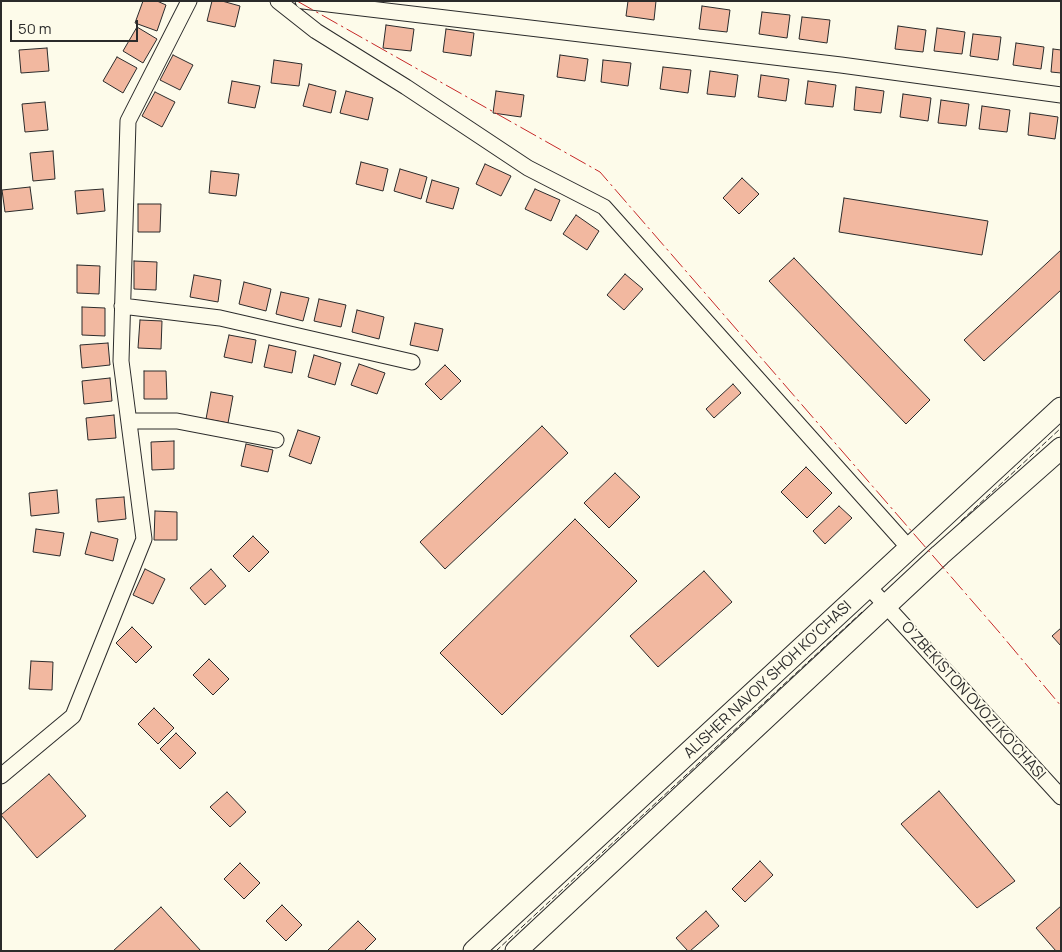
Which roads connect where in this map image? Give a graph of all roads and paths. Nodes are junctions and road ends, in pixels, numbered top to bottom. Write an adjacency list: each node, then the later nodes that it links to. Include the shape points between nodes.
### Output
1 (189, 1): 5 (street, via 128,121)
2 (278, 1): 11 (street, via 316,31 528,168 604,207)
3 (303, 1): 4 (street, via 841,65)
4 (1061, 95)
5 (122, 306): 6 (street, via 220,318); 8 (street, via 121,360)
6 (412, 362)
7 (1061, 408): 11 (main road, ALISHER NAVOIY SHOH KO'CHASI)
8 (129, 421): 9 (street, via 177,421); 14 (street, via 144,540 73,716)
9 (276, 440)
10 (1061, 448): 13 (main road, ALISHER NAVOIY SHOH KO'CHASI)
11 (909, 548): 12 (main road, ALISHER NAVOIY SHOH KO'CHASI)
12 (868, 586): 13 (street, O'ZBEKISTON OVOZI KO'CHASI); 16 (main road, ALISHER NAVOIY SHOH KO'CHASI)
13 (886, 606): 15 (street, O'ZBEKISTON OVOZI KO'CHASI); 17 (main road, ALISHER NAVOIY SHOH KO'CHASI)
14 (1, 776)
15 (1061, 797)
16 (474, 951)
17 (516, 951)

